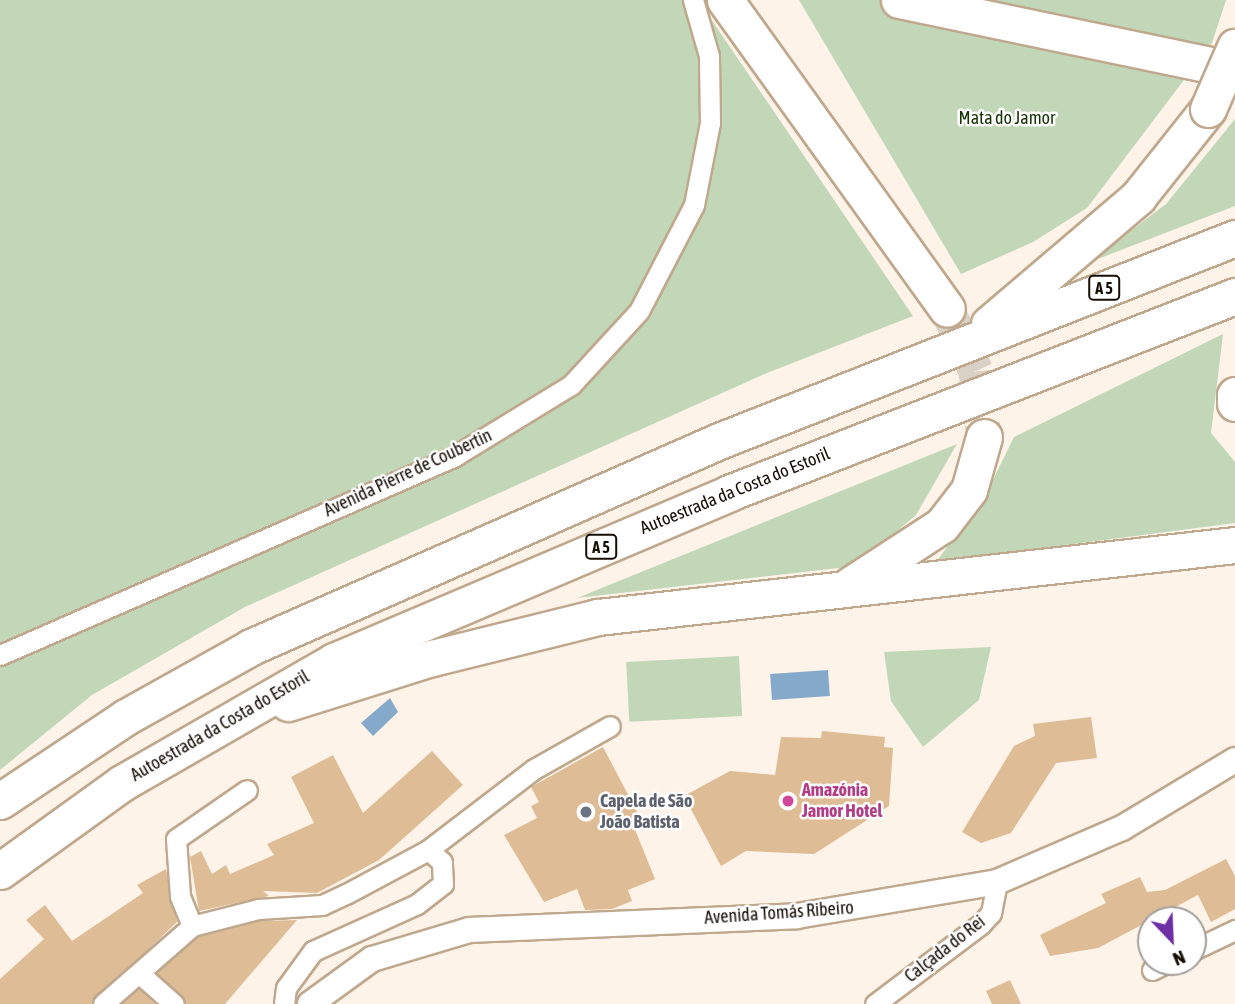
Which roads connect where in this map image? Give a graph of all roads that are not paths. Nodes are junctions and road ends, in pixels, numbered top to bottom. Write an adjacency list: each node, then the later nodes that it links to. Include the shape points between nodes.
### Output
1 (693, 0): 15 (street, Avenida Pierre de Coubertin, via 709,56 710,123 695,205 639,311 571,385 455,456)
2 (725, 0): 8 (highway)
3 (898, 0): 5 (highway)
4 (1235, 47): 9 (highway, bridge, via 1208,109 1138,197)
5 (1235, 70)
6 (1235, 238): 9 (highway, A 5)
7 (1235, 296): 17 (highway, Autoestrada da Costa do Estoril / A 5, via 998,384 436,616 334,661)
8 (947, 309)
9 (974, 337): 20 (highway, A 5, via 632,478 251,647 126,717)
10 (1235, 395): 11 (highway)
11 (1235, 402)
12 (984, 437): 14 (highway, via 969,490 942,525 900,558)
13 (1235, 545): 14 (highway)
14 (831, 595): 17 (highway, via 684,605 538,629)
15 (0, 655)
16 (610, 726): 21 (street, via 534,769)
17 (211, 727): 22 (highway, Autoestrada da Costa do Estoril / A 5)
18 (1235, 760): 23 (street, Avenida Tomás Ribeiro, via 1122,828)
19 (247, 790): 24 (street, via 176,839 180,897)
20 (0, 801)
21 (428, 850): 24 (street, via 322,905 258,909); 30 (street, via 442,862 443,884 417,904 313,951 286,988)
22 (0, 871)
23 (997, 882): 31 (street, Avenida Tomás Ribeiro, via 797,916 469,930 372,958); 32 (street, Calçada do Rei, via 991,913 981,924)
24 (192, 926): 27 (street)
25 (1235, 930): 26 (street)
26 (1207, 943)
27 (140, 974): 28 (street); 29 (street)
28 (103, 1004)
29 (174, 1004)
30 (284, 1004)
31 (310, 1004)
32 (874, 1004)

